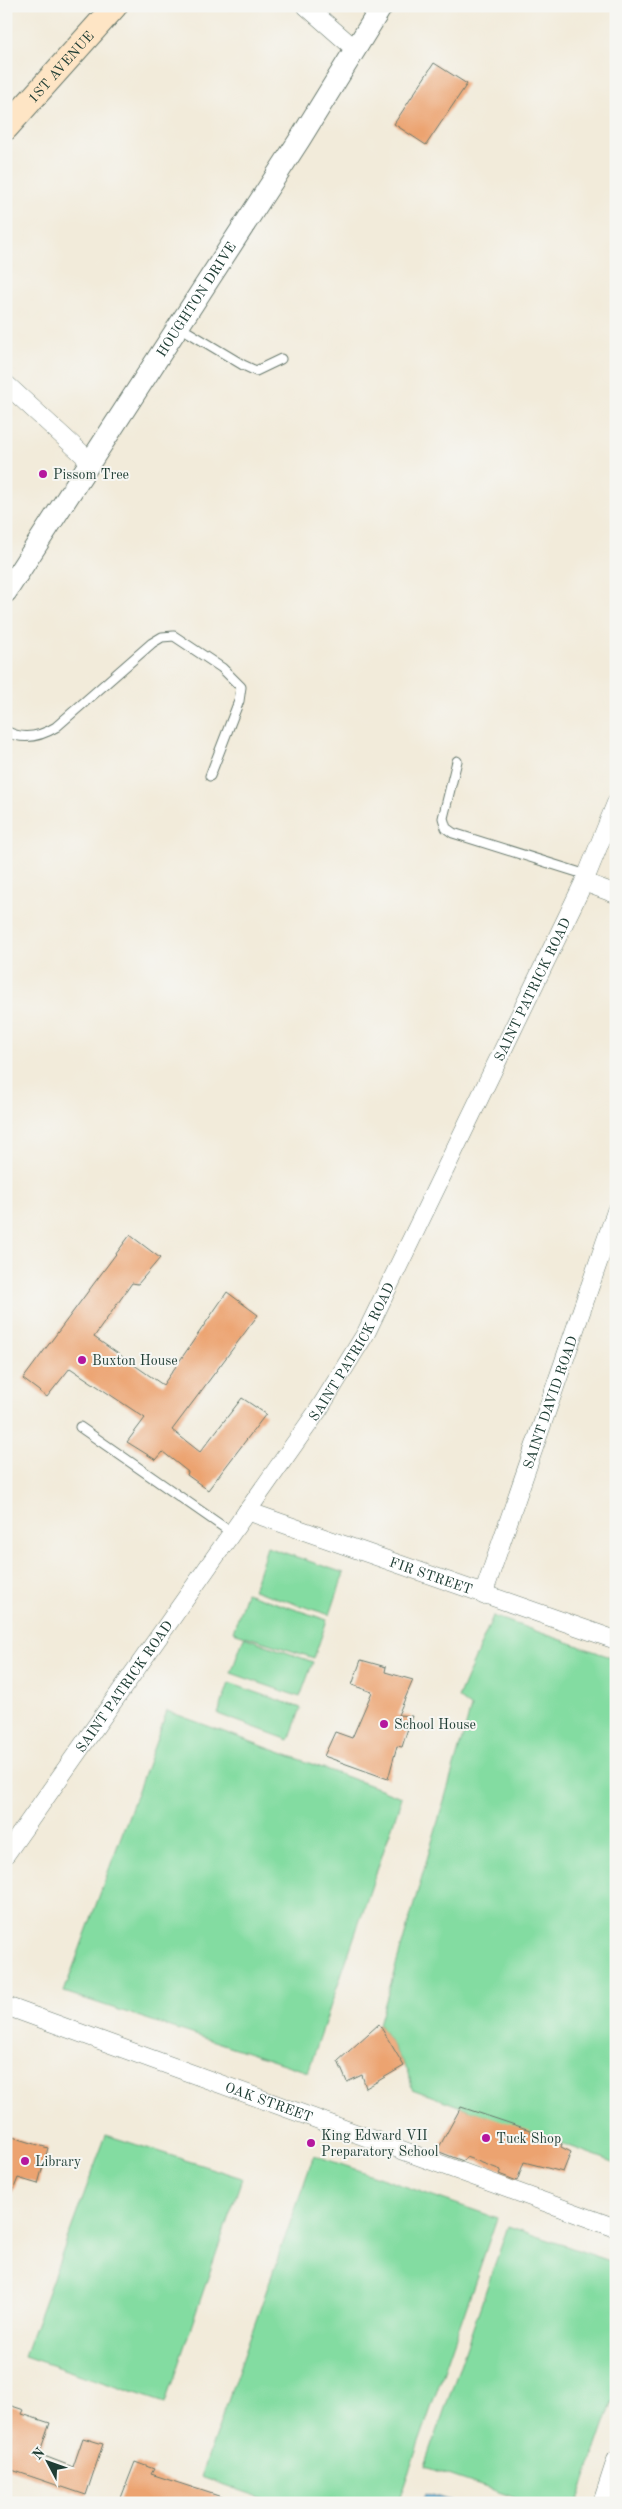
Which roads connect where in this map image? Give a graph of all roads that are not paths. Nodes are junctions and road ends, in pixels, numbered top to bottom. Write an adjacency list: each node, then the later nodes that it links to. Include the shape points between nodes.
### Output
1 (115, 6): 5 (main road, 1ST AVENUE)
2 (306, 6): 4 (street)
3 (382, 6): 4 (street, HOUGHTON DRIVE)
4 (355, 49): 6 (street, HOUGHTON DRIVE)
5 (6, 128)
6 (178, 326): 7 (lane, via 256,371); 9 (street, HOUGHTON DRIVE)
7 (281, 359)
8 (6, 384): 9 (street)
9 (90, 461): 10 (street, HOUGHTON DRIVE)
10 (6, 592)
11 (6, 731): 13 (lane, via 23,736 41,736 56,727 152,643 162,637 174,636 222,668 241,687 239,701)
12 (457, 761): 15 (lane, via 443,818 446,828)
13 (210, 776)
14 (616, 803): 15 (street, SAINT PATRICK ROAD)
15 (585, 878): 16 (street); 19 (street, SAINT PATRICK ROAD, via 366,1332 319,1409)
16 (616, 894)
17 (616, 1211): 21 (street, SAINT DAVID ROAD)
18 (80, 1427): 20 (lane)
19 (247, 1511): 20 (street, SAINT PATRICK ROAD); 21 (street, FIR STREET)
20 (232, 1533): 23 (street, SAINT PATRICK ROAD)
21 (483, 1595): 22 (street, FIR STREET)
22 (616, 1640)
23 (6, 1854)
24 (6, 2006): 25 (street, OAK STREET)
25 (616, 2228)
26 (616, 2460): 27 (street)
27 (602, 2503)

